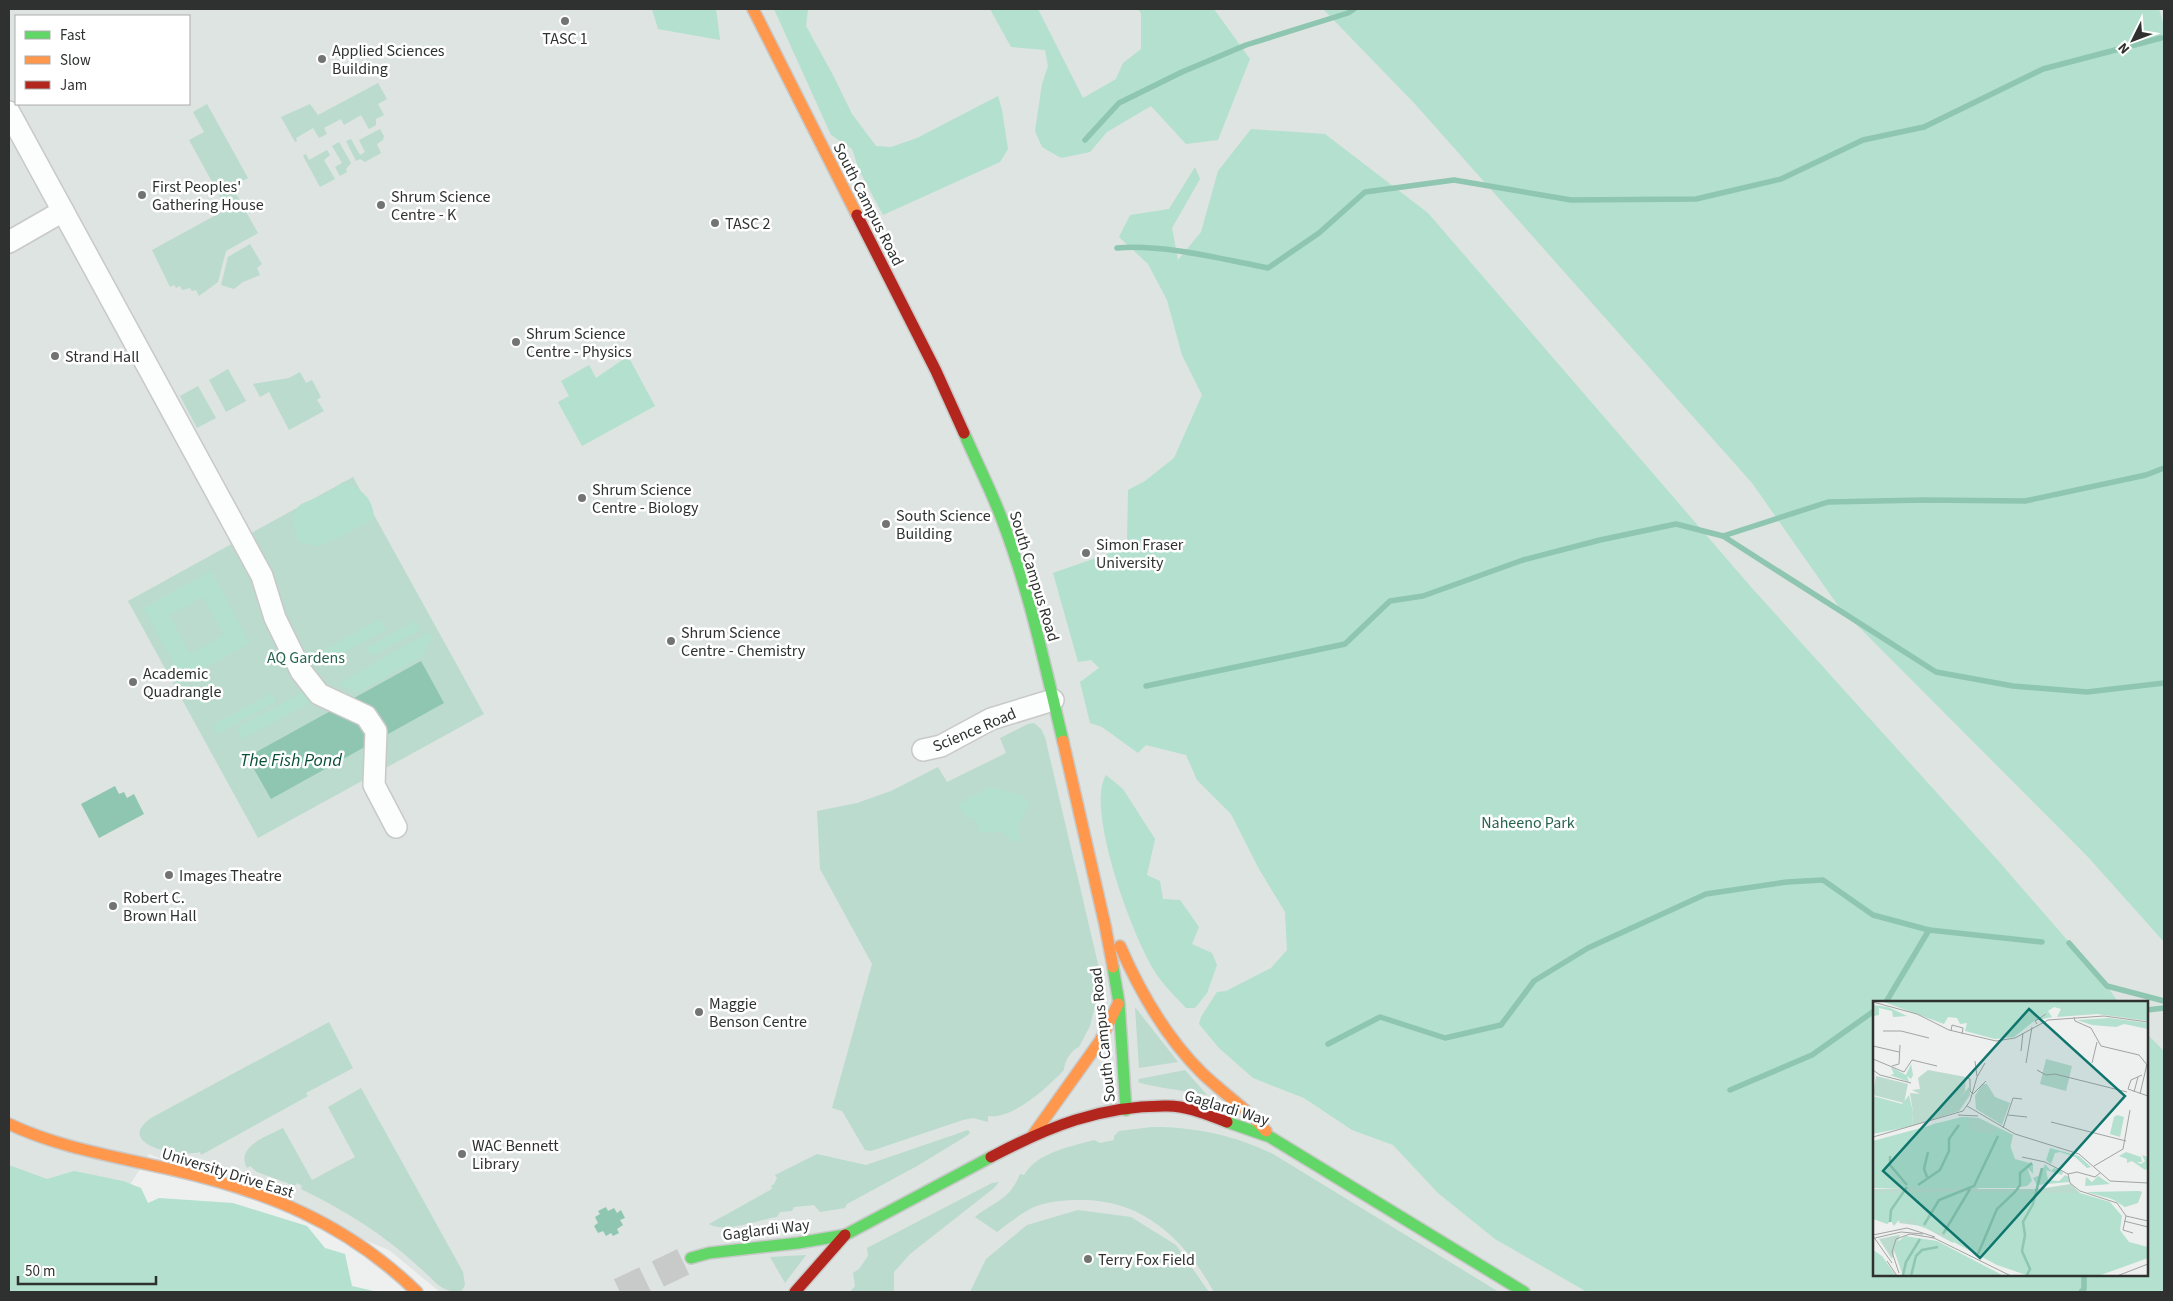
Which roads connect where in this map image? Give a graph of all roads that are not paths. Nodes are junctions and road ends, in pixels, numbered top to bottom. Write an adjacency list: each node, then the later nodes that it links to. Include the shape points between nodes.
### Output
1 (753, 9): 5 (street, South Campus Road, via 936,371 1001,516 1018,566)
2 (9, 112): 3 (street)
3 (63, 211): 4 (street); 7 (street, via 262,576 275,618 301,670 319,694 366,716 376,731 374,785)
4 (9, 242)
5 (1053, 700): 6 (street, Science Road, via 992,719 941,746); 8 (street, South Campus Road)
6 (923, 750)
7 (396, 827)
8 (1105, 925): 9 (street, South Campus Road); 13 (street, via 1118,942 1153,1014 1176,1044 1201,1072 1254,1115)
9 (1119, 1003): 10 (street, South Campus Road); 12 (street, via 1100,1041)
10 (1126, 1110): 12 (street, Gaglardi Way, via 1104,1111); 13 (street, Gaglardi Way, via 1169,1106 1197,1111)
11 (9, 1124): 16 (street, University Drive East, via 55,1144 219,1183 303,1212 341,1232 378,1258)
12 (1033, 1135): 14 (street, Gaglardi Way)
13 (1270, 1137): 18 (street, Gaglardi Way)
14 (846, 1234): 15 (street, Gaglardi Way); 17 (street, Gaglardi Way)
15 (691, 1258)
16 (417, 1292)
17 (796, 1292)
18 (1524, 1292)

